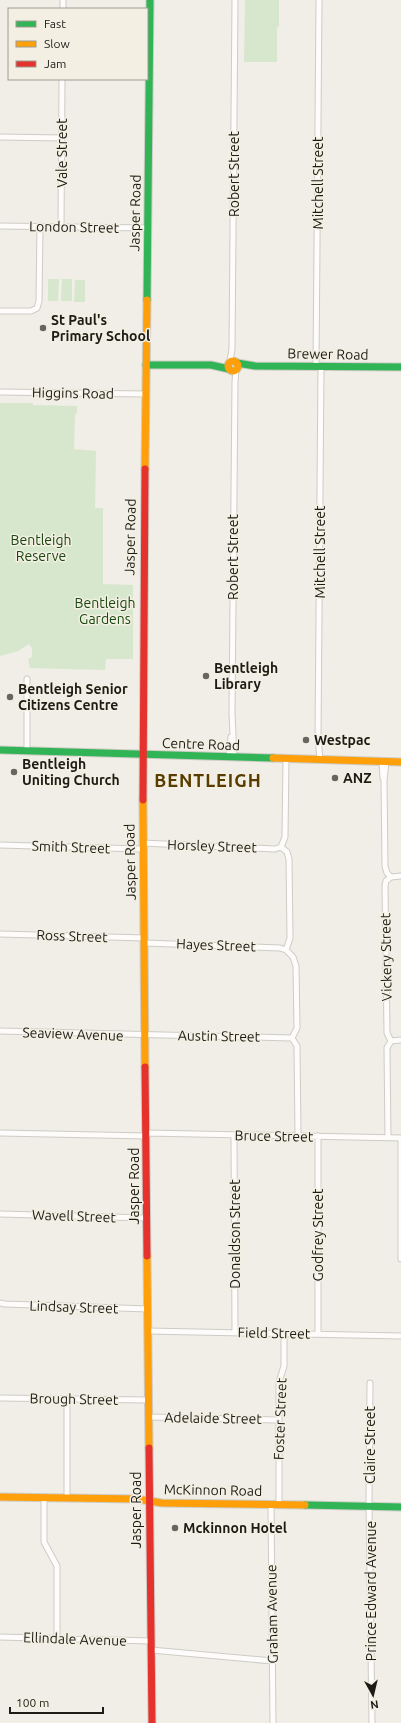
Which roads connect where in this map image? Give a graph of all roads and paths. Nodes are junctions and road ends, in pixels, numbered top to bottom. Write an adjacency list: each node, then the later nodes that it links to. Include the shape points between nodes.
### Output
1 (150, 0): 10 (main road, Jasper Road)
2 (235, 0): 13 (street, Robert Street)
3 (319, 0): 14 (street, Mitchell Street)
4 (62, 80): 6 (street, Vale Street)
5 (0, 137): 6 (street)
6 (62, 138): 9 (street, Vale Street)
7 (0, 226): 8 (street, London Street)
8 (40, 226): 9 (street, London Street); 11 (street, via 37,308 30,312)
9 (61, 227): 10 (street, London Street)
10 (148, 228): 12 (main road, Jasper Road)
11 (0, 312)
12 (146, 365): 13 (main road, Brewer Road); 17 (main road, Jasper Road)
13 (233, 366): 14 (main road, Brewer Road); 22 (street, Robert Street)
14 (318, 367): 15 (main road, Brewer Road); 24 (street, Mitchell Street)
15 (401, 367)
16 (0, 392): 17 (street, Higgins Road)
17 (145, 394): 21 (main road, Jasper Road)
18 (27, 679): 20 (street)
19 (0, 750): 20 (main road, Centre Road)
20 (27, 751): 21 (main road, Centre Road)
21 (142, 755): 22 (main road, Centre Road); 28 (main road, Jasper Road)
22 (231, 758): 23 (main road, Centre Road)
23 (286, 759): 24 (main road, Centre Road); 29 (street, via 285,837)
24 (318, 760): 25 (main road, Centre Road)
25 (384, 762): 26 (main road, Centre Road); 31 (street, via 385,866)
26 (401, 762)
27 (0, 844): 28 (street, Smith Street)
28 (142, 846): 29 (street, Horsley Street, via 275,849); 33 (main road, Jasper Road)
29 (281, 847): 34 (street, via 290,859 290,938)
30 (401, 876): 31 (street)
31 (391, 877): 39 (street, Vickery Street, via 385,886 388,1033)
32 (0, 934): 33 (street, Ross Street)
33 (145, 940): 34 (street, Hayes Street); 36 (main road, Jasper Road)
34 (286, 950): 37 (street, via 293,957 296,966 297,1028)
35 (0, 1032): 36 (street, Seaview Avenue)
36 (146, 1036): 37 (street, Austin Street); 41 (main road, Jasper Road)
37 (292, 1038): 43 (street, via 297,1046)
38 (401, 1040): 39 (street)
39 (391, 1041): 45 (street, Vickery Street, via 387,1048)
40 (0, 1133): 41 (street, Bruce Street)
41 (147, 1135): 42 (street, Bruce Street); 48 (main road, Jasper Road)
42 (234, 1135): 43 (street, Bruce Street); 53 (street, Donaldson Street)
43 (298, 1136): 44 (street, Bruce Street)
44 (318, 1136): 45 (street, Bruce Street); 55 (street, Godfrey Street)
45 (388, 1137): 46 (street, Bruce Street)
46 (401, 1138): 49 (street)
47 (0, 1214): 48 (street, Wavell Street)
48 (147, 1218): 51 (main road, Jasper Road)
49 (401, 1259)
50 (0, 1303): 51 (street, Lindsay Street)
51 (148, 1309): 52 (main road, Jasper Road)
52 (148, 1331): 53 (street, Field Street); 60 (main road, Jasper Road)
53 (235, 1332): 54 (street, Field Street)
54 (284, 1334): 55 (street, Field Street); 62 (street, Foster Street, via 284,1366 279,1382)
55 (318, 1334): 56 (street, Field Street)
56 (401, 1336)
57 (370, 1383): 69 (street, Claire Street)
58 (0, 1398): 59 (street, Brough Street)
59 (67, 1398): 60 (street, Brough Street); 65 (street)
60 (148, 1400): 61 (main road, Jasper Road)
61 (149, 1417): 62 (street, Adelaide Street); 66 (main road, Jasper Road)
62 (278, 1420): 68 (street, Foster Street)
63 (0, 1497): 64 (main road, McKinnon Road)
64 (44, 1497): 65 (main road, McKinnon Road); 72 (street, via 44,1542 57,1566)
65 (67, 1498): 66 (main road, McKinnon Road, via 137,1499)
66 (149, 1502): 67 (main road, McKinnon Road); 73 (main road, Jasper Road)
67 (270, 1505): 68 (main road, McKinnon Road); 75 (street, Graham Avenue)
68 (278, 1505): 69 (main road, McKinnon Road)
69 (370, 1507): 70 (main road, McKinnon Road); 78 (street, Prince Edward Avenue)
70 (401, 1507)
71 (0, 1637): 72 (street, Ellindale Avenue)
72 (57, 1638): 73 (street, Ellindale Avenue)
73 (151, 1641): 74 (main road, Jasper Road)
74 (151, 1650): 75 (street); 76 (main road, Jasper Road)
75 (272, 1661): 77 (street, Graham Avenue)
76 (152, 1723)
77 (273, 1723)
78 (372, 1723)

